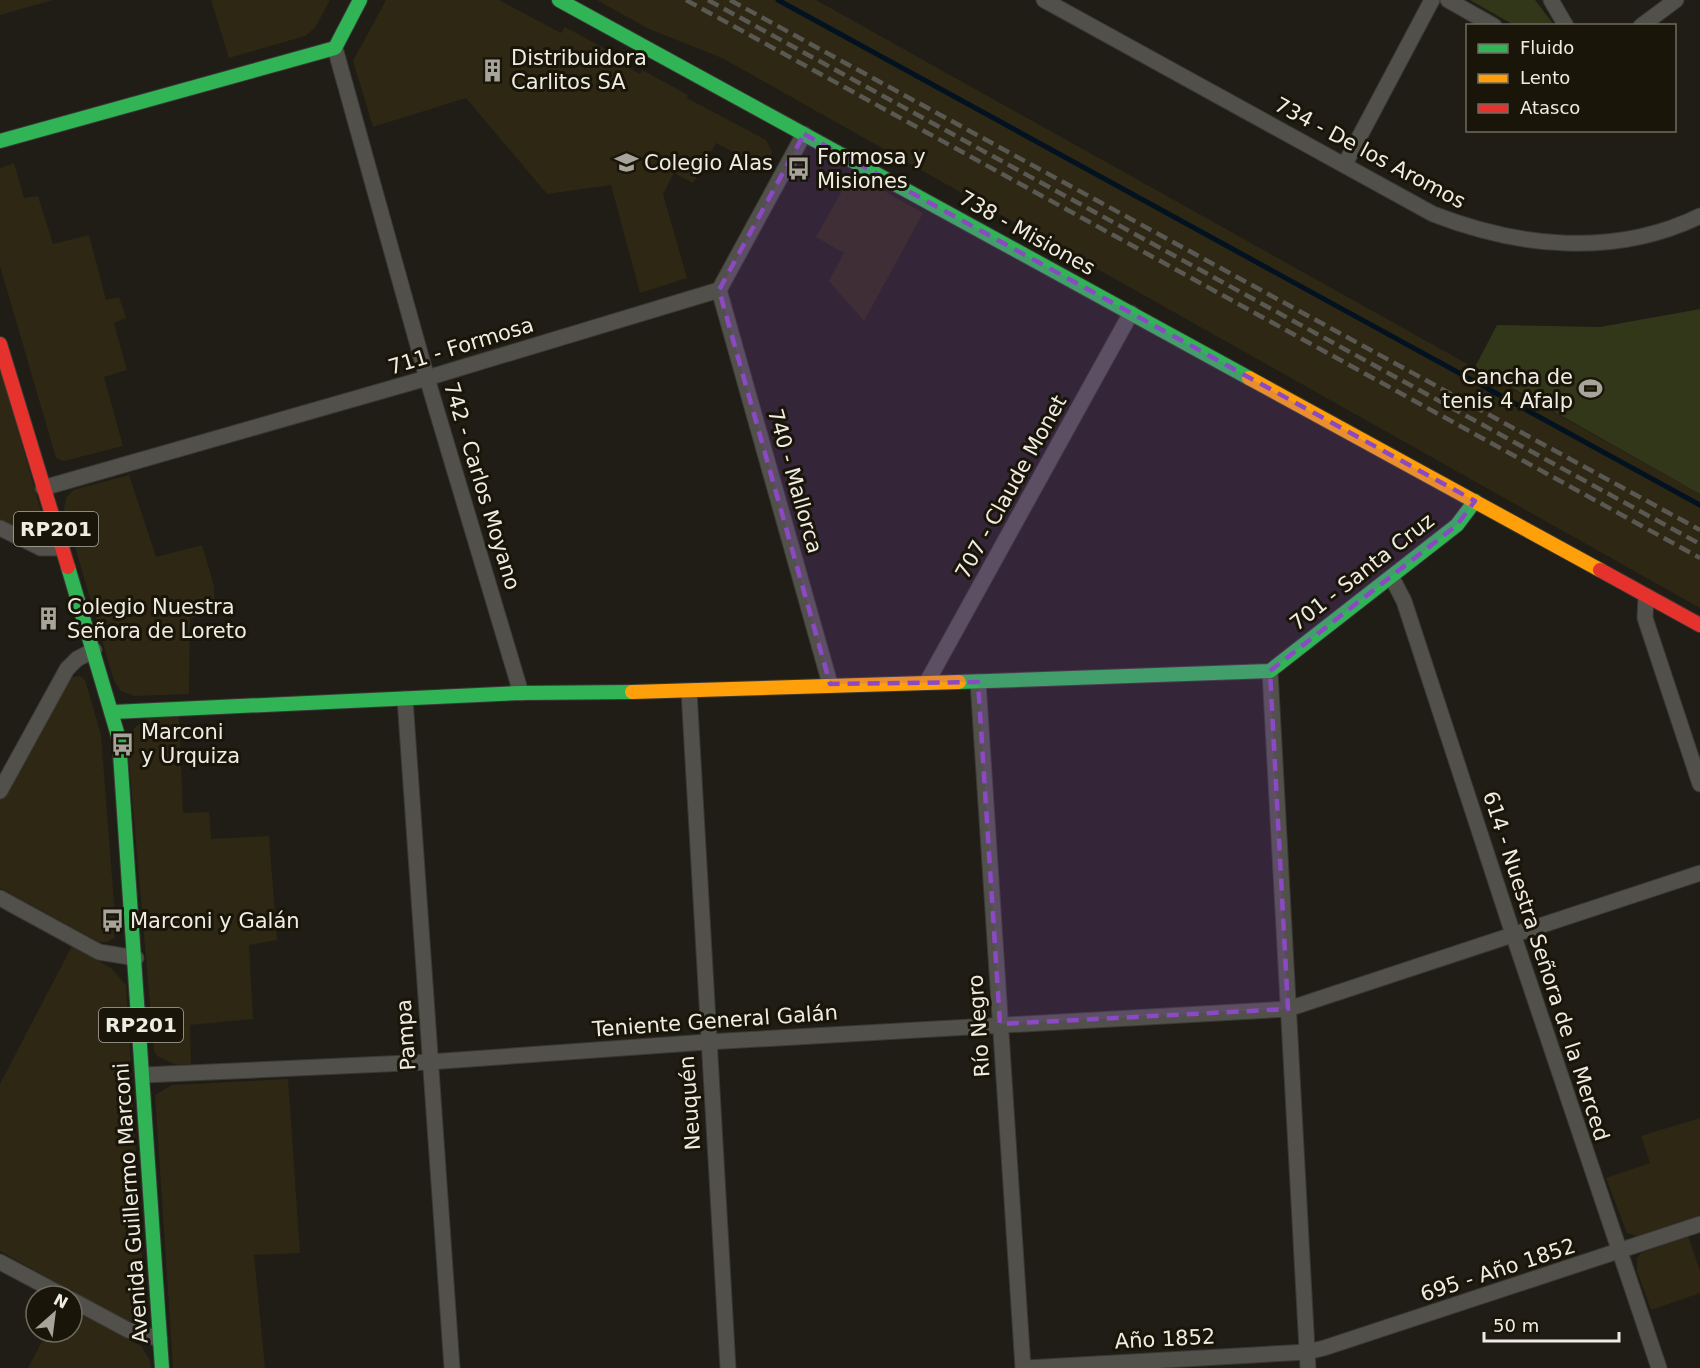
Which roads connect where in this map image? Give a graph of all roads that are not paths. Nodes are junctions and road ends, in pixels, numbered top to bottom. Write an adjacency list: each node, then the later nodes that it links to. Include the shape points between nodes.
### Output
1 (360, 0): 11 (street)
2 (559, 0): 12 (street, 738 - Misiones)
3 (1044, 0): 14 (street, 734 - De los Aromos)
4 (1432, 0): 14 (street)
5 (1448, 0): 8 (street)
6 (1551, 0): 9 (street)
7 (1676, 0): 10 (street)
8 (1490, 24)
9 (1565, 24)
10 (1644, 24)
11 (335, 48): 13 (street); 19 (street, 742 - Carlos Moyano)
12 (804, 134): 16 (street); 17 (street, 738 - Misiones)
13 (0, 141)
14 (1345, 164): 15 (street, 734 - De los Aromos, via 1433,214 1476,231 1508,238 1574,244 1608,242 1669,228)
15 (1700, 216)
16 (719, 290): 19 (street, 711 - Formosa); 31 (street, 740 - Mallorca)
17 (1131, 313): 21 (street, 738 - Misiones); 29 (street, 707 - Claude Monet)
18 (0, 344): 20 (street, RP201)
19 (428, 378): 20 (street, 711 - Formosa); 33 (street, 742 - Carlos Moyano)
20 (43, 488): 23 (street, RP201)
21 (1475, 501): 24 (street, 701 - Santa Cruz, via 1456,525); 25 (street, 738 - Misiones)
22 (0, 528): 23 (street, via 41,548)
23 (62, 548): 27 (street, RP201)
24 (1392, 578): 28 (street, 701 - Santa Cruz); 40 (street, 614 - Nuestra Señora de la Merced, via 1404,602)
25 (1646, 596): 26 (street, 738 - Misiones); 36 (street, via 1646,618)
26 (1700, 625)
27 (94, 650): 35 (street, RP201); 37 (street, via 67,669)
28 (1270, 671): 30 (street); 42 (street)
29 (927, 682): 30 (street); 31 (street)
30 (978, 682): 43 (street, Río Negro)
31 (830, 684): 32 (street)
32 (689, 691): 33 (street); 44 (street, Neuquén)
33 (521, 693): 34 (street)
34 (405, 699): 35 (street); 45 (street, Pampa)
35 (113, 712): 41 (street, Avenida Guillermo Marconi / RP201, via 119,739)
36 (1700, 784)
37 (0, 791)
38 (1700, 873): 40 (street, Teniente General Galán)
39 (0, 898): 41 (street, via 99,952)
40 (1513, 934): 42 (street, Teniente General Galán); 48 (street, 614 - Nuestra Señora de la Merced)
41 (136, 958): 46 (street, Avenida Guillermo Marconi / RP201)
42 (1288, 1008): 43 (street, Teniente General Galán); 53 (street)
43 (1000, 1024): 44 (street, Teniente General Galán); 57 (street, Río Negro)
44 (707, 1041): 45 (street, Teniente General Galán); 56 (street, Neuquén)
45 (429, 1062): 46 (street, Teniente General Galán); 55 (street, Pampa)
46 (144, 1075): 52 (street, Avenida Guillermo Marconi / RP201)
47 (1700, 1224): 48 (street, 695 - Año 1852)
48 (1620, 1252): 53 (street, 695 - Año 1852); 59 (street, 614 - Nuestra Señora de la Merced)
49 (0, 1262): 50 (street)
50 (41, 1284)
51 (84, 1306): 52 (street, via 134,1333)
52 (160, 1339): 54 (street, Avenida Guillermo Marconi / RP201)
53 (1307, 1352): 57 (street, Año 1852); 58 (street)
54 (162, 1368)
55 (452, 1368)
56 (728, 1368)
57 (1024, 1368)
58 (1308, 1368)
59 (1659, 1368)

